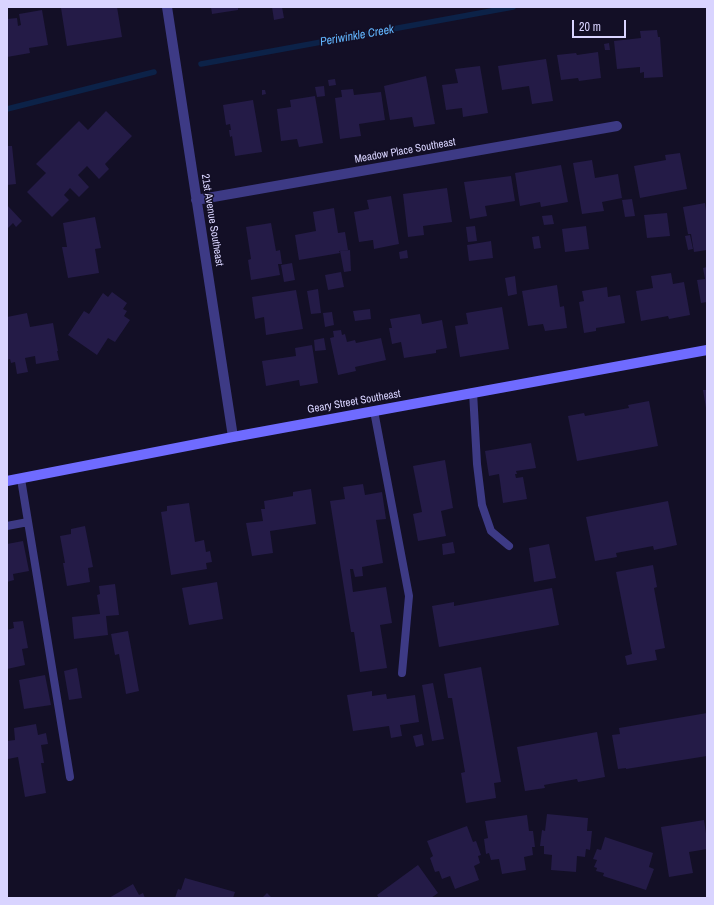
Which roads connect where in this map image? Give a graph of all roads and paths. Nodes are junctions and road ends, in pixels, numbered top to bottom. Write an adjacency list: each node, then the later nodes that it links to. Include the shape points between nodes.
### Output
1 (167, 7): 3 (street, 21st Avenue Southeast)
2 (617, 126): 3 (street, Meadow Place Southeast)
3 (196, 200): 7 (street, 21st Avenue Southeast)
4 (707, 350): 5 (main road, Geary Street Southeast)
5 (473, 392): 6 (main road, Geary Street Southeast); 12 (lane, via 482,505 491,531)
6 (374, 411): 7 (main road, Geary Street Southeast); 13 (lane, via 409,596)
7 (233, 437): 8 (main road, Geary Street Southeast)
8 (21, 478): 9 (main road, Geary Street Southeast); 10 (lane)
9 (7, 481)
10 (28, 522): 11 (lane); 14 (lane)
11 (7, 526)
12 (509, 546)
13 (402, 673)
14 (70, 777)

